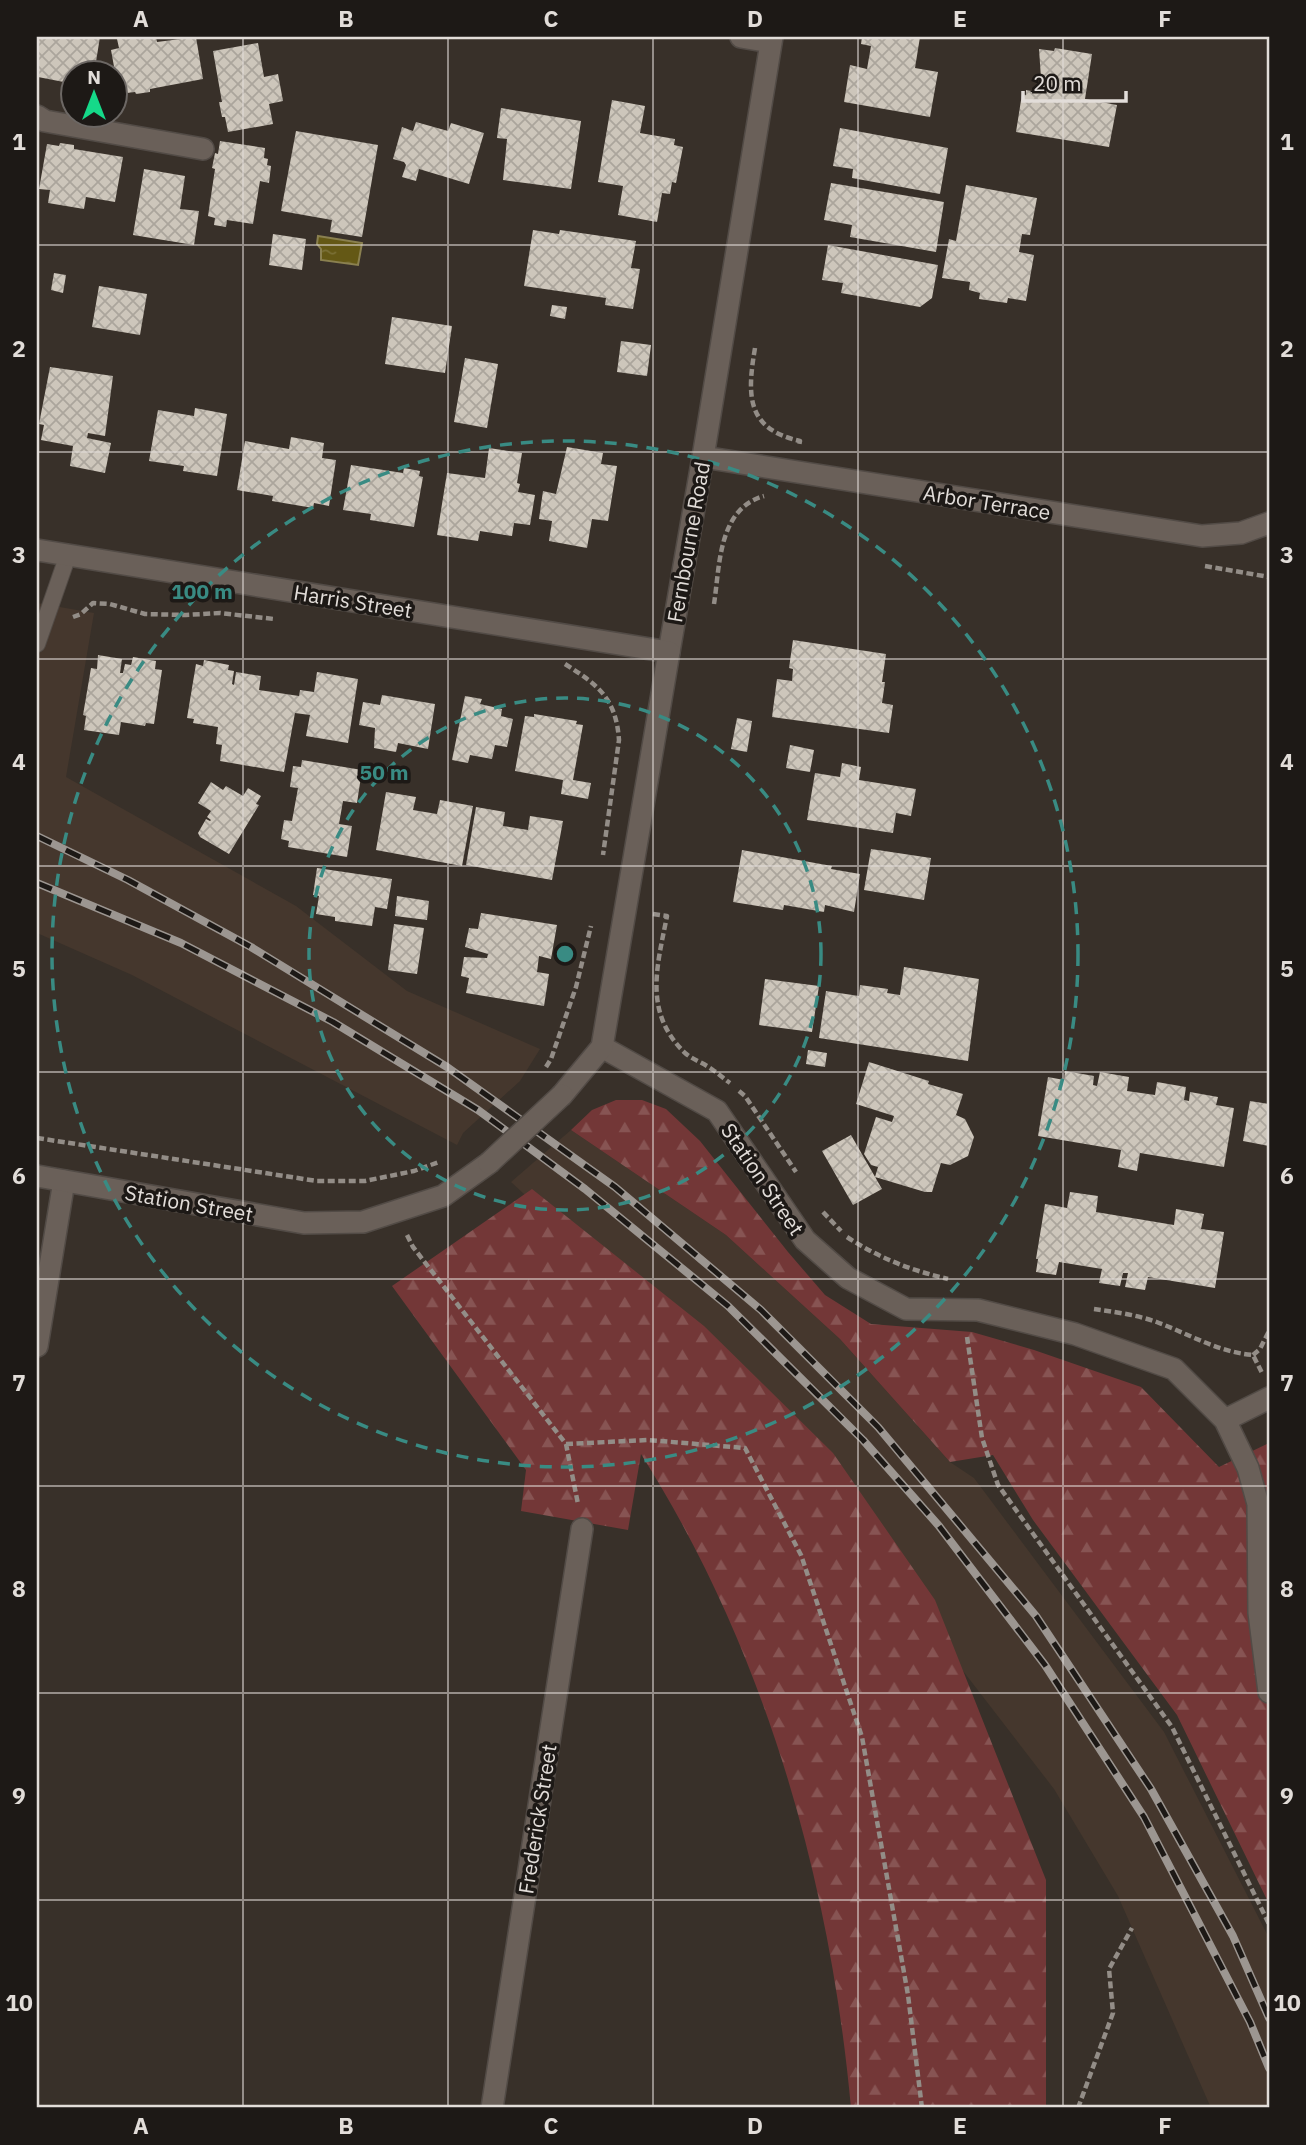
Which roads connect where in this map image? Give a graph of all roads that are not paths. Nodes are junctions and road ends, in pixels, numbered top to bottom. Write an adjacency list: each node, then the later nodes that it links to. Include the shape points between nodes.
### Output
1 (741, 37): 2 (street)
2 (771, 39): 5 (street, Fernbourne Road)
3 (37, 116): 4 (street)
4 (203, 149)
5 (703, 457): 6 (street, Arbor Terrace, via 1202,536 1241,533); 10 (street, Fernbourne Road)
6 (1269, 523)
7 (37, 550): 8 (street, Harris Street)
8 (68, 555): 9 (lane); 10 (street, Harris Street)
9 (37, 644)
10 (669, 652): 11 (street, Fernbourne Road)
11 (602, 1047): 13 (street, Station Street, bridge, via 562,1095 489,1163 443,1196 363,1222 304,1223); 16 (street, Station Street, via 717,1111 805,1240 848,1279 906,1309 978,1310 1074,1334 1174,1369)
12 (37, 1176): 13 (street, Station Street)
13 (64, 1181): 14 (street)
14 (37, 1346)
15 (1267, 1388): 16 (street)
16 (1226, 1420): 18 (street, via 1258,1504 1259,1613)
17 (582, 1529): 19 (street, Frederick Street)
18 (1269, 1692)
19 (492, 2108)

